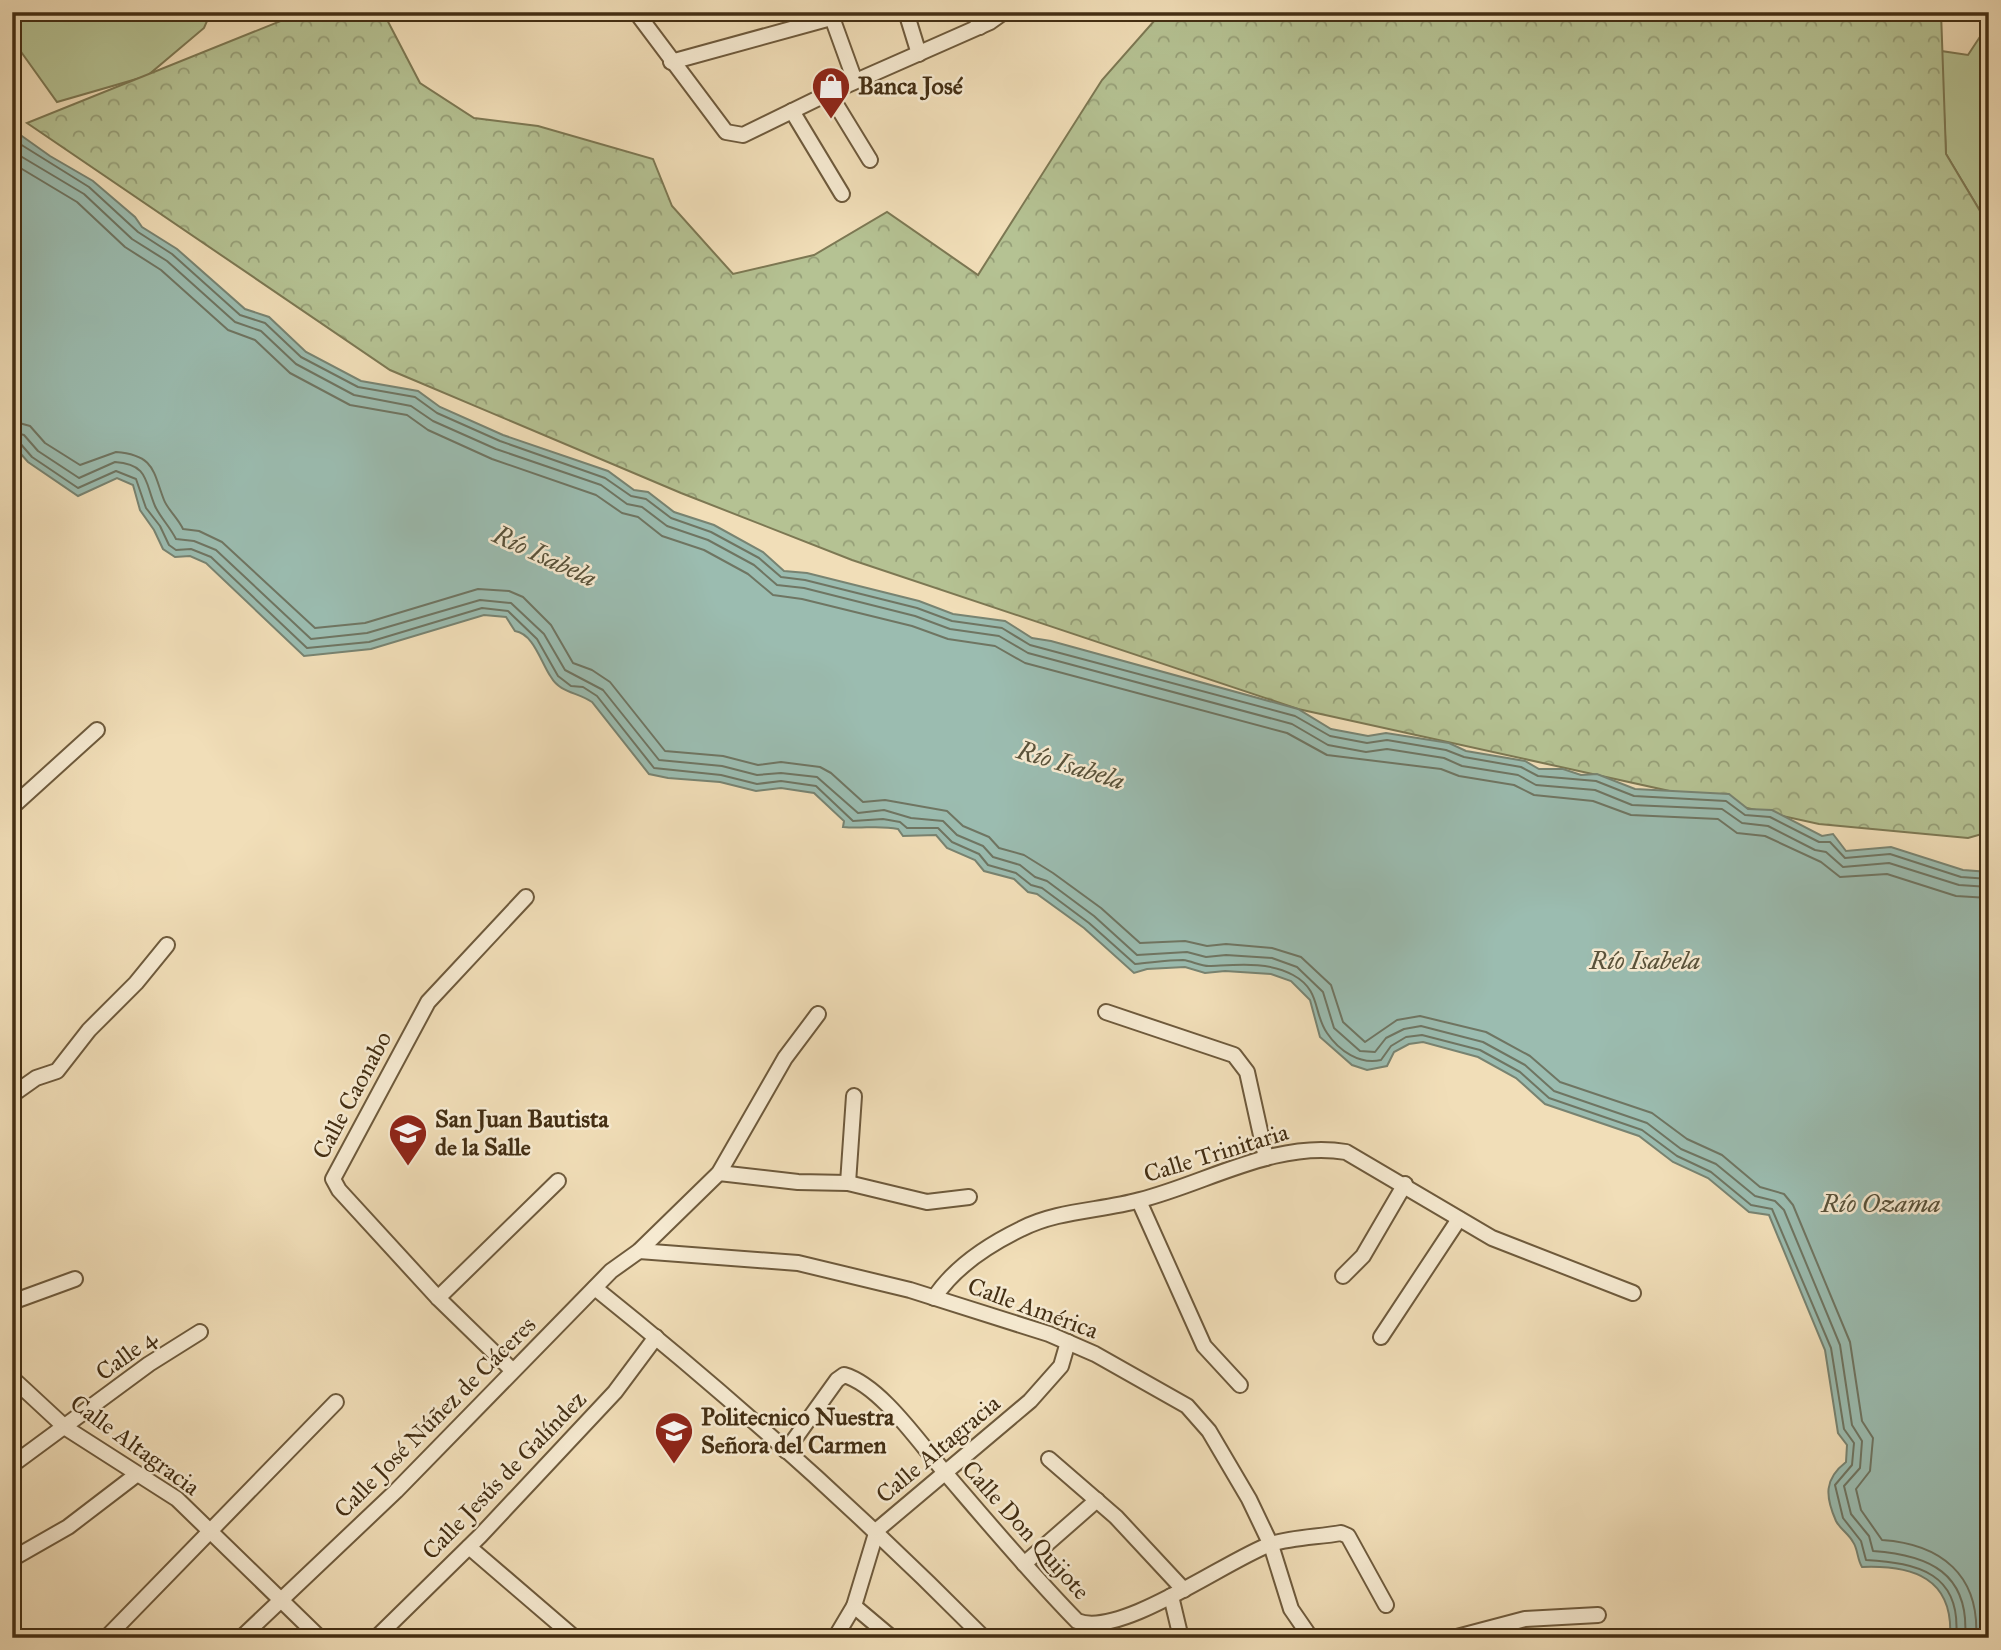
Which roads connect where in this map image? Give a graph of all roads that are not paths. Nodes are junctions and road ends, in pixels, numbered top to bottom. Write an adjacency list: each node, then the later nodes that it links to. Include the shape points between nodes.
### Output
1 (636, 12): 8 (street)
2 (906, 12): 7 (street)
3 (974, 12): 6 (street)
4 (1004, 12): 6 (street)
5 (830, 15): 8 (street); 9 (street)
6 (980, 27): 7 (street)
7 (919, 54): 9 (street)
8 (671, 62): 11 (street, via 726,132 743,135)
9 (855, 82): 10 (street)
10 (829, 93): 11 (street); 12 (street)
11 (792, 111): 13 (street)
12 (870, 160)
13 (842, 194)
14 (97, 730): 15 (street)
15 (12, 807)
16 (526, 897): 35 (street, Calle Caonabo, via 428,1002 333,1179)
17 (167, 945): 20 (street, via 57,1071)
18 (1107, 1012): 22 (street, via 1234,1055 1242,1062)
19 (818, 1014): 23 (street, Calle José Núñez de Cáceres, via 785,1058)
20 (14, 1088)
21 (854, 1096): 25 (street)
22 (1266, 1158): 26 (street, Calle Trinitaria, via 1311,1149 1346,1152); 28 (street, Calle Trinitaria)
23 (719, 1172): 25 (street); 30 (street, Calle José Núñez de Cáceres)
24 (558, 1181): 35 (street)
25 (848, 1183): 27 (street, via 927,1202)
26 (1405, 1184): 29 (street, Calle Trinitaria); 31 (street, via 1363,1256)
27 (969, 1197)
28 (1139, 1200): 36 (street, Calle Trinitaria, via 1024,1227 963,1265); 44 (street, via 1204,1346)
29 (1459, 1219): 34 (street, Calle Trinitaria, via 1492,1238); 40 (street)
30 (639, 1251): 33 (street, Calle José Núñez de Cáceres); 36 (street, Calle América, via 798,1263)
31 (1343, 1276)
32 (75, 1279): 37 (street)
33 (595, 1288): 39 (street); 42 (street, Calle José Núñez de Cáceres)
34 (1633, 1293)
35 (438, 1298): 42 (street, Calle Caonabo)
36 (934, 1298): 41 (street, Calle América)
37 (12, 1301)
38 (200, 1332): 46 (street, Calle 4, via 149,1364)
39 (656, 1337): 47 (street); 56 (street, Calle Jesús de Galíndez, via 615,1392)
40 (1381, 1337)
41 (1068, 1342): 50 (street, Calle Altagracia, via 1061,1366 1049,1380); 55 (street, Calle América, via 1187,1406 1209,1431)
42 (512, 1370): 60 (street, Calle José Núñez de Cáceres)
43 (12, 1378): 46 (street, Calle Altagracia)
44 (1240, 1385)
45 (336, 1402): 54 (street)
46 (66, 1428): 49 (street, Calle 4); 51 (street, Calle Altagracia)
47 (786, 1451): 50 (street, Calle Don Quijote, via 844,1375 855,1378 899,1416); 53 (street)
48 (1049, 1459): 52 (street)
49 (12, 1465)
50 (946, 1474): 53 (street, Calle Altagracia); 58 (street, Calle Don Quijote)
51 (136, 1475): 54 (street, Calle Altagracia, via 177,1499); 57 (street, via 68,1527)
52 (1097, 1500): 58 (street); 59 (street)
53 (877, 1530): 62 (street, Calle Altagracia); 72 (street)
54 (209, 1531): 60 (street, Calle Altagracia); 65 (street)
55 (1271, 1545): 59 (street); 61 (street, via 1345,1533); 64 (street, Calle América, via 1291,1609)
56 (469, 1547): 68 (street, Calle Jesús de Galíndez); 69 (street)
57 (12, 1559)
58 (1024, 1564): 59 (street, Calle Don Quijote, via 1086,1625 1123,1616)
59 (1177, 1593): 73 (street)
60 (283, 1601): 66 (street, Calle José Núñez de Cáceres); 67 (street, Calle Altagracia)
61 (1386, 1605)
62 (855, 1606): 70 (street, Calle Altagracia); 71 (street)
63 (1598, 1615): 74 (street, via 1525,1619)
64 (1309, 1636)
65 (106, 1638)
66 (241, 1638)
67 (320, 1638)
68 (376, 1638)
69 (575, 1638)
70 (835, 1638)
71 (892, 1638)
72 (984, 1638)
73 (1181, 1638)
74 (1453, 1638)

